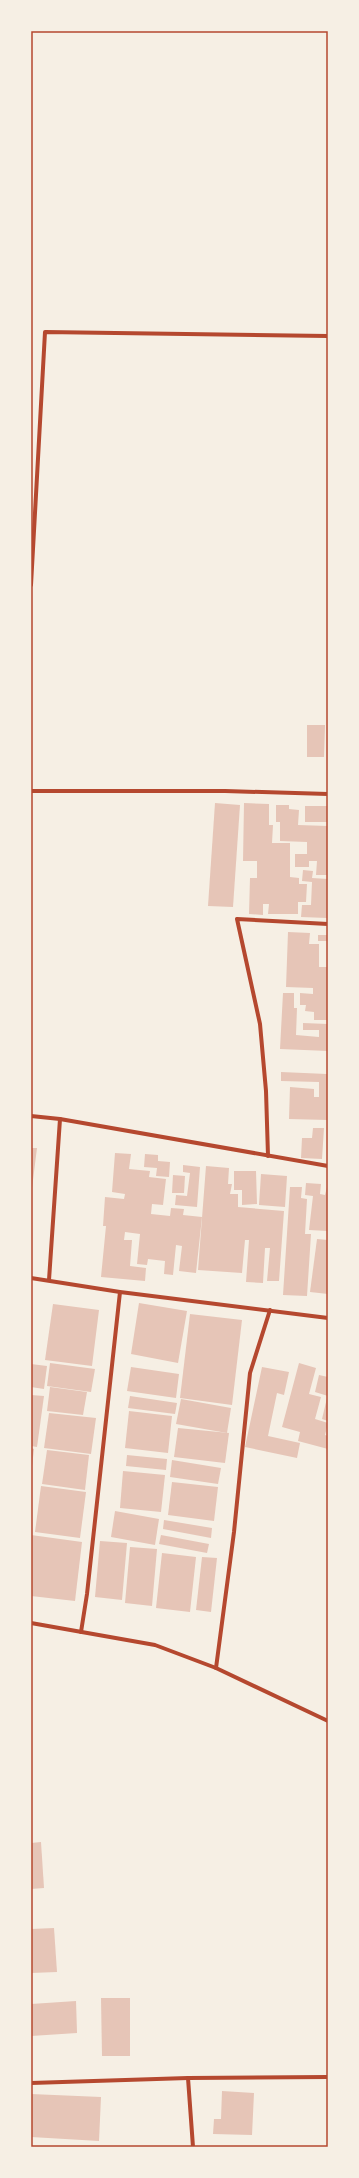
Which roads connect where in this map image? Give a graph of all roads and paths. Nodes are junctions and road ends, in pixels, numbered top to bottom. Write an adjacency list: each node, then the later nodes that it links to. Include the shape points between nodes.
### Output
1 (328, 336): 2 (street, via 45,332)
2 (31, 585)
3 (31, 791): 4 (street)
4 (328, 794)
5 (328, 924): 8 (street, via 237,919 260,1024)
6 (31, 1116): 7 (street)
7 (60, 1119): 8 (street); 11 (street)
8 (268, 1156): 9 (street)
9 (328, 1166)
10 (31, 1278): 11 (street)
11 (50, 1280): 12 (street)
12 (120, 1292): 13 (street); 16 (street)
13 (270, 1310): 14 (street); 17 (street, via 250,1373 234,1532)
14 (328, 1318)
15 (31, 1623): 16 (street)
16 (81, 1632): 17 (street, via 155,1645)
17 (216, 1668): 18 (street)
18 (328, 1721)
19 (328, 2077): 20 (street)
20 (188, 2078): 21 (street); 22 (street)
21 (31, 2083)
22 (193, 2147)

